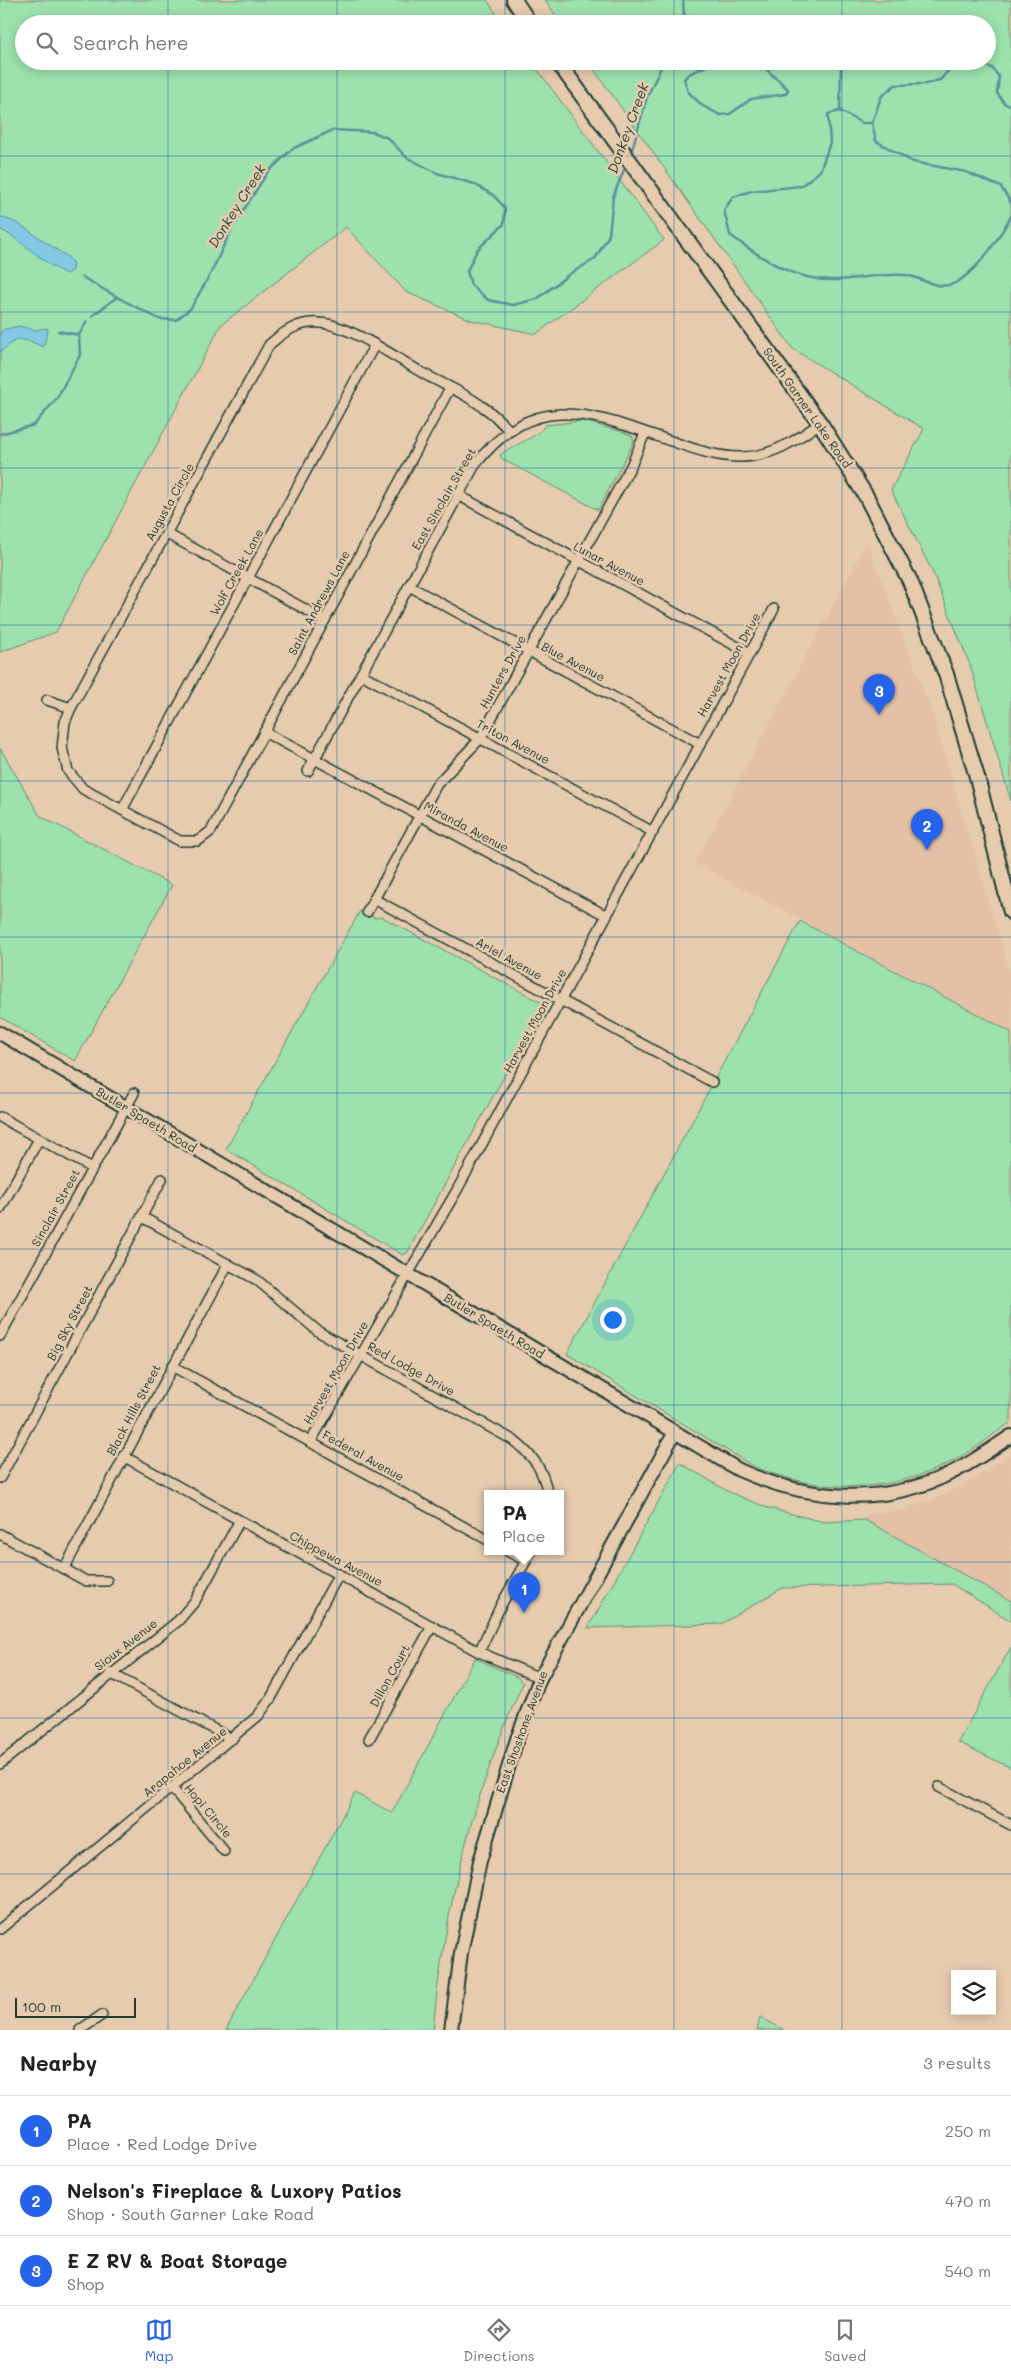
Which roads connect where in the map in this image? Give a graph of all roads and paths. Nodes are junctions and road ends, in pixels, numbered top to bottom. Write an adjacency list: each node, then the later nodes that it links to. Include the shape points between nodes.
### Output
1 (514, 0): 2 (main road)
2 (524, 15)
3 (563, 70): 6 (main road, South Garner Lake Road)
4 (374, 346): 5 (street, Augusta Circle); 10 (street, Augusta Circle, via 338,326 319,323 300,325 282,333 269,346); 12 (street, Wolf Creek Lane)
5 (450, 388): 7 (street, Augusta Circle, via 484,407); 15 (street, Saint Andrews Lane)
6 (820, 423): 8 (street, East Sinclair Street, via 784,447 742,457 708,454); 32 (main road, South Garner Lake Road, via 866,496 910,581 946,674 977,777)
7 (509, 430): 8 (street, East Sinclair Street, via 529,419 557,413 586,415); 9 (street, East Sinclair Street, via 475,464)
8 (645, 433): 11 (street, Hunters Drive, via 631,466)
9 (458, 495): 11 (street, Lunar Avenue); 13 (street, East Sinclair Street)
10 (167, 534): 12 (street); 20 (street, Augusta Circle)
11 (578, 561): 16 (street, Hunters Drive); 17 (street, Lunar Avenue)
12 (248, 578): 15 (street); 26 (street, Wolf Creek Lane)
13 (409, 586): 16 (street, Blue Avenue); 18 (street, East Sinclair Street)
14 (774, 609): 17 (street, Harvest Moon Drive)
15 (325, 620): 21 (street, Saint Andrews Lane)
16 (528, 652): 22 (street, Hunters Drive); 23 (street, Blue Avenue)
17 (749, 654): 23 (street, Harvest Moon Drive)
18 (361, 674): 22 (street, Triton Avenue); 24 (street, East Sinclair Street)
19 (47, 700): 20 (street)
20 (71, 708): 26 (street, Augusta Circle, via 65,722 62,748 68,771 83,789)
21 (264, 732): 24 (street, Miranda Avenue); 28 (street, Saint Andrews Lane)
22 (480, 739): 27 (street, Hunters Drive, via 438,784); 29 (street, Triton Avenue)
23 (700, 744): 29 (street, Harvest Moon Drive)
24 (315, 758): 25 (street, East Sinclair Street); 27 (street, Miranda Avenue)
25 (308, 771)
26 (122, 810): 28 (street, Augusta Circle, via 180,841 198,840)
27 (420, 817): 30 (street, Hunters Drive); 33 (street, Miranda Avenue)
28 (211, 831)
29 (652, 832): 33 (street, Harvest Moon Drive)
30 (374, 900): 31 (street, Hunters Drive); 34 (street, Ariel Avenue)
31 (367, 912)
32 (1011, 912)
33 (607, 916): 34 (street, Harvest Moon Drive)
34 (560, 1001): 36 (street, Ariel Avenue); 46 (street, Harvest Moon Drive, via 457,1190)
35 (0, 1033): 38 (main road, Butler Spaeth Road)
36 (712, 1082)
37 (134, 1093): 38 (street, Sinclair Street)
38 (125, 1108): 41 (street, Sinclair Street); 46 (main road, Butler Spaeth Road)
39 (0, 1117): 40 (street)
40 (39, 1139): 41 (street); 43 (street)
41 (92, 1168): 47 (street, Sinclair Street)
42 (162, 1179): 44 (street, Big Sky Street)
43 (0, 1209)
44 (142, 1217): 45 (street, Red Lodge Drive); 54 (street, Big Sky Street)
45 (228, 1264): 48 (street, Red Lodge Drive, via 257,1280 319,1332); 49 (street, Black Hills Street)
46 (407, 1274): 48 (street, Harvest Moon Drive); 50 (main road, Butler Spaeth Road)
47 (0, 1336)
48 (360, 1355): 52 (street, Harvest Moon Drive); 55 (street, Red Lodge Drive, via 512,1440 531,1455 544,1474)
49 (172, 1366): 52 (street, Federal Avenue); 53 (street, Black Hills Street)
50 (675, 1432): 51 (main road, Butler Spaeth Road, via 763,1481 805,1493 842,1497 886,1494 924,1485 964,1466); 68 (main road, East Shoshone Avenue)
51 (1011, 1436)
52 (311, 1441): 58 (street, Federal Avenue)
53 (123, 1456): 56 (street, Chippewa Avenue); 62 (street, Black Hills Street)
54 (0, 1478)
55 (547, 1490)
56 (239, 1522): 63 (street, Chippewa Avenue); 67 (street, Sioux Avenue, via 195,1601 178,1621)
57 (0, 1534): 62 (street)
58 (484, 1538)
59 (515, 1555): 61 (street)
60 (529, 1555): 61 (street)
61 (526, 1561): 66 (street)
62 (64, 1569): 64 (street, via 86,1581)
63 (339, 1574): 65 (street, Chippewa Avenue); 70 (street, Arapahoe Avenue, via 271,1698 258,1716)
64 (107, 1581)
65 (432, 1626): 66 (street, Chippewa Avenue); 69 (street, Dillon Court)
66 (479, 1652): 68 (street, Chippewa Avenue)
67 (110, 1673): 70 (street); 71 (street, Sioux Avenue)
68 (540, 1678): 79 (main road, East Shoshone Avenue, via 500,1791 480,1861 461,1953)
69 (370, 1738)
70 (232, 1739): 73 (street, Arapahoe Avenue)
71 (0, 1764)
72 (939, 1787): 74 (street)
73 (172, 1788): 75 (street, Hopi Circle); 76 (street, Arapahoe Avenue)
74 (1011, 1825)
75 (224, 1851)
76 (0, 1929)
77 (102, 2015): 78 (street)
78 (80, 2030)
79 (450, 2030)

